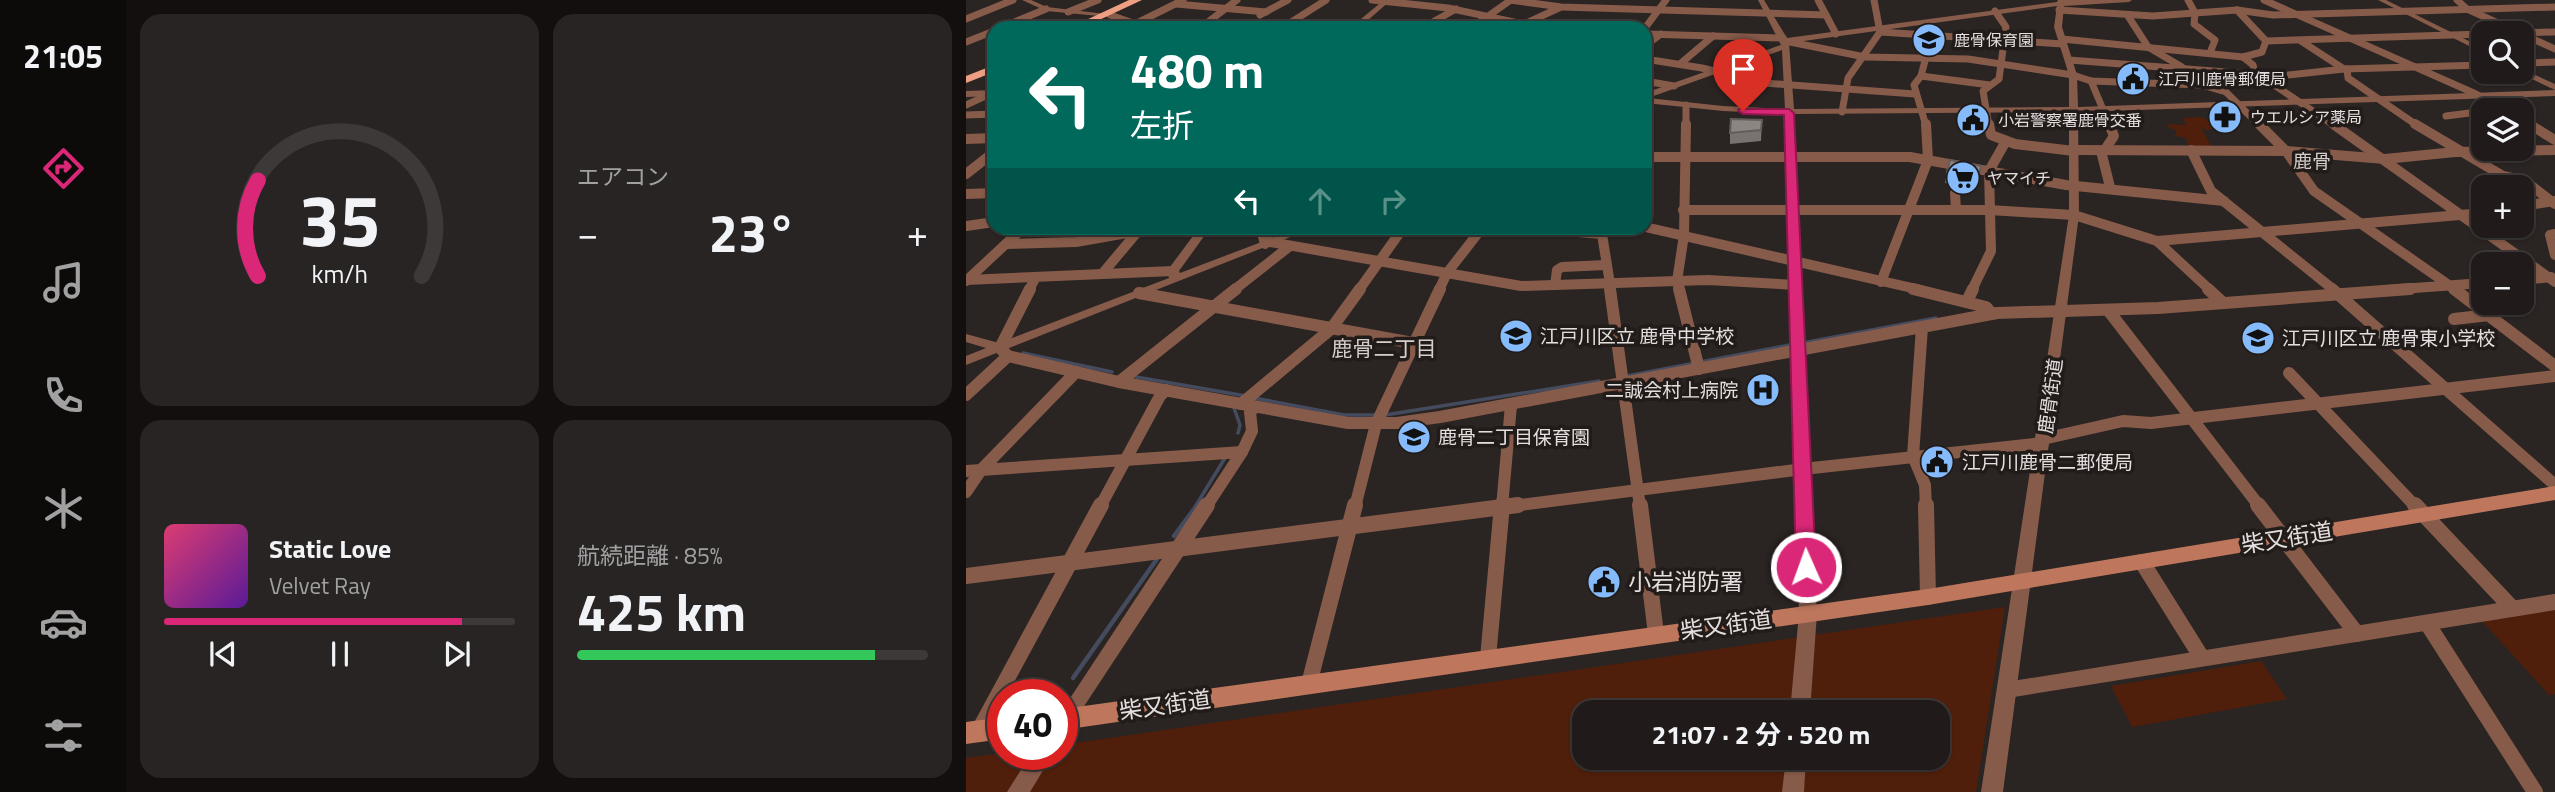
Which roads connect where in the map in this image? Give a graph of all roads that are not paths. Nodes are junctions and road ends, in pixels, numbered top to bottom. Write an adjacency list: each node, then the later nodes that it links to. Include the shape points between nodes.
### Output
1 (1013, 0): 51 (street)
2 (1025, 0): 26 (street)
3 (1098, 0): 40 (street)
4 (1136, 0): 47 (highway)
5 (1143, 0): 47 (highway)
6 (1184, 0): 27 (street)
7 (1237, 0): 32 (street)
8 (1287, 0): 41 (street)
9 (1326, 0): 60 (street)
10 (1372, 0): 24 (street)
11 (1464, 0): 33 (street)
12 (1511, 0): 25 (street); 49 (street)
13 (1577, 0): 29 (street)
14 (1667, 0): 37 (street)
15 (1761, 0): 43 (street)
16 (1818, 0): 48 (street)
17 (1874, 0): 69 (street)
18 (2129, 0): 28 (street)
19 (2189, 0): 44 (street)
20 (2264, 0): 46 (street)
21 (2381, 0): 39 (street)
22 (2457, 0): 36 (street)
23 (2526, 0): 30 (street)
24 (1387, 1): 33 (street); 61 (street)
25 (1547, 2): 29 (street)
26 (1046, 4): 40 (street); 53 (street)
27 (1176, 4): 32 (street); 57 (street)
28 (2060, 4): 35 (street); 50 (street); 89 (street, 鹿骨街道, via 2057,27)
29 (1561, 7): 37 (street); 65 (street)
30 (2541, 7): 31 (street); 36 (street); 45 (street)
31 (2555, 7)
32 (1225, 8): 41 (street); 58 (street)
33 (1448, 8): 34 (street)
34 (1456, 9): 49 (street); 62 (street)
35 (1994, 9): 69 (street); 88 (street, via 2004,23)
36 (2467, 9): 39 (street); 67 (street)
37 (1658, 10): 42 (street); 66 (street)
38 (2237, 10): 44 (street); 46 (street); 84 (street)
39 (2403, 11): 46 (street); 79 (street)
40 (1068, 12): 47 (street)
41 (1266, 12): 59 (street)
42 (1734, 12): 43 (street); 52 (street)
43 (1769, 13): 48 (street); 87 (street)
44 (2195, 13): 50 (street); 93 (street, via 2194,24 2215,40)
45 (2555, 13)
46 (2296, 14): 81 (street)
47 (1107, 15): 54 (highway); 55 (highway); 56 (street)
48 (1826, 15): 77 (street)
49 (1491, 16): 63 (street); 64 (street)
50 (2128, 16): 91 (street)
51 (966, 19)
52 (1728, 20)
53 (1013, 21)
54 (1092, 21)
55 (1095, 21)
56 (1126, 21)
57 (1142, 21)
58 (1209, 21)
59 (1249, 21)
60 (1293, 21)
61 (1363, 21)
62 (1435, 21)
63 (1483, 21)
64 (1514, 21)
65 (1538, 21)
66 (1650, 21)
67 (2494, 21)
68 (1721, 28): 80 (street)
69 (1880, 30): 77 (street); 88 (street); 94 (street)
70 (966, 32): 72 (street)
71 (2555, 32): 73 (street)
72 (987, 33)
73 (2534, 33)
74 (987, 34): 86 (street)
75 (1652, 34): 76 (street)
76 (1661, 34): 80 (street); 83 (street)
77 (1836, 34): 87 (street)
78 (2471, 34): 79 (street)
79 (2452, 35): 81 (street); 90 (street)
80 (1714, 36): 87 (street); 101 (street)
81 (2352, 39): 85 (street); 105 (street)
82 (2534, 39): 92 (street)
83 (1652, 41)
84 (2266, 41): 85 (street); 96 (street, via 2262,52)
85 (2301, 41): 107 (street)
86 (966, 42)
87 (1784, 42): 94 (street); 108 (street); 116 (street)
88 (2005, 42): 89 (street); 102 (street)
89 (2062, 42): 91 (street); 98 (street, 鹿骨街道)
90 (2471, 45)
91 (2148, 47): 93 (street); 104 (street)
92 (2555, 49)
93 (2210, 53): 96 (street)
94 (1865, 57): 95 (street); 121 (street, via 1848,78)
95 (1926, 57): 102 (street); 110 (street)
96 (2243, 57): 111 (street)
97 (1652, 61): 101 (street)
98 (2069, 61): 104 (street); 109 (street, 鹿骨街道)
99 (2555, 62): 100 (street)
100 (2534, 63)
101 (1680, 64): 108 (street)
102 (2003, 64): 109 (street); 117 (street, via 1999,79)
103 (2471, 65): 105 (street)
104 (2182, 67): 111 (street); 118 (street)
105 (2414, 67): 107 (street); 126 (street)
106 (987, 68): 113 (highway)
107 (2346, 69): 111 (street); 129 (street, via 2348,78)
108 (1716, 71): 116 (street); 119 (street)
109 (2073, 75): 115 (street); 136 (street, 鹿骨街道)
110 (1921, 76): 117 (street); 125 (street, via 1914,85)
111 (2264, 76): 132 (street)
112 (2534, 77): 120 (street)
113 (966, 78)
114 (1652, 81): 119 (street)
115 (2091, 81): 118 (street); 137 (street)
116 (1788, 85): 121 (street); 140 (street)
117 (1990, 85): 139 (street, via 1983,91)
118 (2202, 85): 133 (street, via 2219,88)
119 (1674, 86): 127 (street)
120 (2555, 87)
121 (1848, 89): 125 (street); 141 (street)
122 (987, 93): 124 (street)
123 (2555, 93): 126 (street)
124 (966, 94)
125 (1915, 94): 138 (street)
126 (2476, 94): 129 (street); 130 (street)
127 (1652, 95)
128 (987, 96): 134 (street)
129 (2372, 97): 132 (street); 156 (street)
130 (2483, 98)
131 (1652, 99): 135 (street)
132 (2301, 100): 133 (street); 161 (street)
133 (2237, 104): 137 (street); 155 (street)
134 (966, 105)
135 (1686, 105): 140 (street); 157 (street)
136 (2073, 110): 137 (street); 139 (street); 151 (street, 鹿骨街道)
137 (2104, 110): 152 (street, via 2114,136)
138 (1924, 112): 139 (street); 141 (street); 162 (street)
139 (1987, 112): 150 (street, via 1991,135)
140 (1789, 113): 141 (street); 159 (street)
141 (1842, 113)
142 (2471, 113): 145 (street)
143 (987, 114): 144 (street)
144 (966, 115)
145 (2446, 116)
146 (2534, 128): 149 (street)
147 (987, 138): 148 (street)
148 (966, 139)
149 (2555, 139)
150 (2006, 141): 151 (street); 163 (street)
151 (2074, 150): 152 (street); 165 (street, 鹿骨街道)
152 (2104, 150): 153 (street); 166 (street)
153 (2191, 150): 155 (street); 170 (street, via 2211,191)
154 (2555, 150): 156 (street)
155 (2286, 151): 161 (street); 182 (street, via 2314,191)
156 (2459, 152): 161 (street); 171 (street, via 2503,176 2525,181)
157 (1684, 156): 158 (street); 159 (street); 173 (street)
158 (1652, 157)
159 (1790, 157): 162 (street); 174 (street)
160 (987, 158): 164 (street)
161 (2385, 159): 180 (street)
162 (1928, 160): 163 (street); 175 (street)
163 (1989, 171): 165 (street); 177 (street)
164 (966, 174)
165 (2073, 185): 166 (street); 179 (street, 鹿骨街道)
166 (2110, 187): 170 (street)
167 (1955, 192): 176 (street)
168 (987, 193): 169 (street)
169 (966, 194)
170 (2224, 201): 185 (street)
171 (2554, 202): 172 (street)
172 (2534, 204)
173 (1683, 209): 174 (street); 197 (street)
174 (1794, 210): 175 (street); 205 (street)
175 (1909, 210): 176 (street); 215 (street)
176 (1956, 210): 177 (street)
177 (1989, 211): 179 (street); 223 (street, via 1991,251)
178 (2471, 214): 180 (street)
179 (2074, 215): 199 (street); 228 (street, 鹿骨街道)
180 (2461, 215): 182 (street); 211 (street)
181 (987, 223): 183 (street)
182 (2361, 223): 185 (street); 220 (street)
183 (966, 226)
184 (1652, 229): 197 (street)
185 (2262, 232): 199 (street); 222 (street)
186 (2555, 234): 203 (street, via 2550,235)
187 (1016, 235): 201 (street)
188 (1091, 235): 198 (street)
189 (1110, 235): 198 (street)
190 (1135, 235): 208 (street)
191 (1200, 235): 209 (street)
192 (1264, 235): 200 (street)
193 (1288, 235): 200 (street)
194 (1398, 235): 204 (street)
195 (1477, 235): 207 (street)
196 (1602, 235): 206 (street)
197 (1684, 237): 205 (street); 214 (street)
198 (1090, 239): 201 (street)
199 (2157, 241): 225 (street)
200 (1267, 243): 202 (street); 209 (street)
201 (1006, 244): 212 (street)
202 (1290, 246): 204 (street); 226 (street)
203 (2555, 255)
204 (1379, 261): 207 (street); 233 (street)
205 (1796, 264): 215 (street); 219 (street)
206 (1606, 265): 216 (street); 218 (street, via 1562,267 1557,270)
207 (1447, 273): 218 (street, via 1521,286); 235 (street)
208 (1102, 274): 209 (street); 210 (street)
209 (1174, 275): 221 (street)
210 (1036, 277): 212 (street); 237 (street)
211 (2553, 279): 213 (street)
212 (966, 280)
213 (2534, 280)
214 (1677, 281): 216 (street); 219 (street); 240 (street)
215 (1881, 282): 223 (street)
216 (1610, 283): 218 (street); 245 (street)
217 (2471, 284): 220 (street)
218 (1555, 285)
219 (1796, 285): 236 (street)
220 (2450, 285): 222 (street); 224 (street)
221 (1139, 293): 226 (street); 237 (street)
222 (2337, 293): 225 (street); 246 (street)
223 (1967, 301): 229 (street)
224 (2471, 301)
225 (2223, 303): 227 (street)
226 (1214, 307): 233 (street); 244 (street)
227 (2108, 310): 228 (street); 252 (street)
228 (2062, 311): 229 (street); 254 (street, 鹿骨街道)
229 (1992, 314): 232 (street)
230 (2489, 315): 231 (street); 239 (street)
231 (2454, 320)
232 (1922, 327): 236 (street); 256 (street)
233 (1331, 329): 235 (street); 250 (street)
234 (966, 338): 237 (street)
235 (1413, 343): 253 (street)
236 (1799, 351): 240 (street); 258 (street)
237 (1004, 352): 238 (street); 241 (street); 248 (street)
238 (966, 361)
239 (2555, 366)
240 (1699, 369): 245 (street)
241 (1076, 372): 244 (street); 259 (street)
242 (2289, 373): 249 (street)
243 (2555, 376): 246 (street)
244 (1119, 382): 247 (street)
245 (1625, 384): 251 (street); 262 (street)
246 (2446, 388): 249 (street); 261 (street)
247 (1166, 390): 250 (street); 257 (street)
248 (966, 395)
249 (2317, 404): 252 (street); 266 (street)
250 (1248, 405): 253 (street); 255 (street, via 1252,431)
251 (1511, 405): 253 (street); 265 (street)
252 (2190, 418): 254 (street, via 2123,421); 268 (street)
253 (1376, 425): 267 (street)
254 (2043, 441): 256 (street); 273 (street, 鹿骨街道)
255 (1242, 452): 257 (street); 269 (street)
256 (1913, 456): 258 (street); 274 (street, via 1926,485)
257 (1126, 459): 259 (street); 270 (street)
258 (1803, 469): 262 (street); 277 (street)
259 (981, 470): 260 (street); 263 (street)
260 (966, 471)
261 (2555, 485)
262 (1638, 490): 265 (street); 279 (street)
263 (966, 492)
264 (2555, 493): 266 (main road, 柴又街道)
265 (1503, 507): 267 (street); 282 (street)
266 (2424, 515): 268 (main road, 柴又街道); 276 (street)
267 (1350, 527): 269 (street); 283 (street)
268 (2283, 538): 271 (main road, 柴又街道); 280 (street)
269 (1178, 549): 270 (street); 285 (street)
270 (1071, 562): 272 (street); 288 (street)
271 (2143, 562): 273 (main road, 柴又街道); 281 (street)
272 (966, 576)
273 (2022, 582): 274 (main road, 柴又街道); 284 (street, 鹿骨街道)
274 (1928, 597): 277 (main road, 柴又街道)
275 (2555, 602): 276 (street)
276 (2512, 608): 278 (street)
277 (1808, 613): 279 (main road, 柴又街道); 286 (street)
278 (2427, 623): 280 (street); 294 (street)
279 (1656, 634): 282 (main road, 柴又街道)
280 (2357, 634): 281 (street)
281 (2202, 657): 284 (street)
282 (1488, 658): 283 (main road, 柴又街道)
283 (1309, 684): 287 (main road, 柴又街道)
284 (2007, 690): 293 (street, 鹿骨街道)
285 (1078, 699)
286 (1801, 700)
287 (1078, 719)
288 (972, 732)
289 (1031, 770): 291 (street)
290 (1795, 770): 292 (street)
291 (1017, 792)
292 (1793, 792)
293 (1992, 792)
294 (2535, 792)

